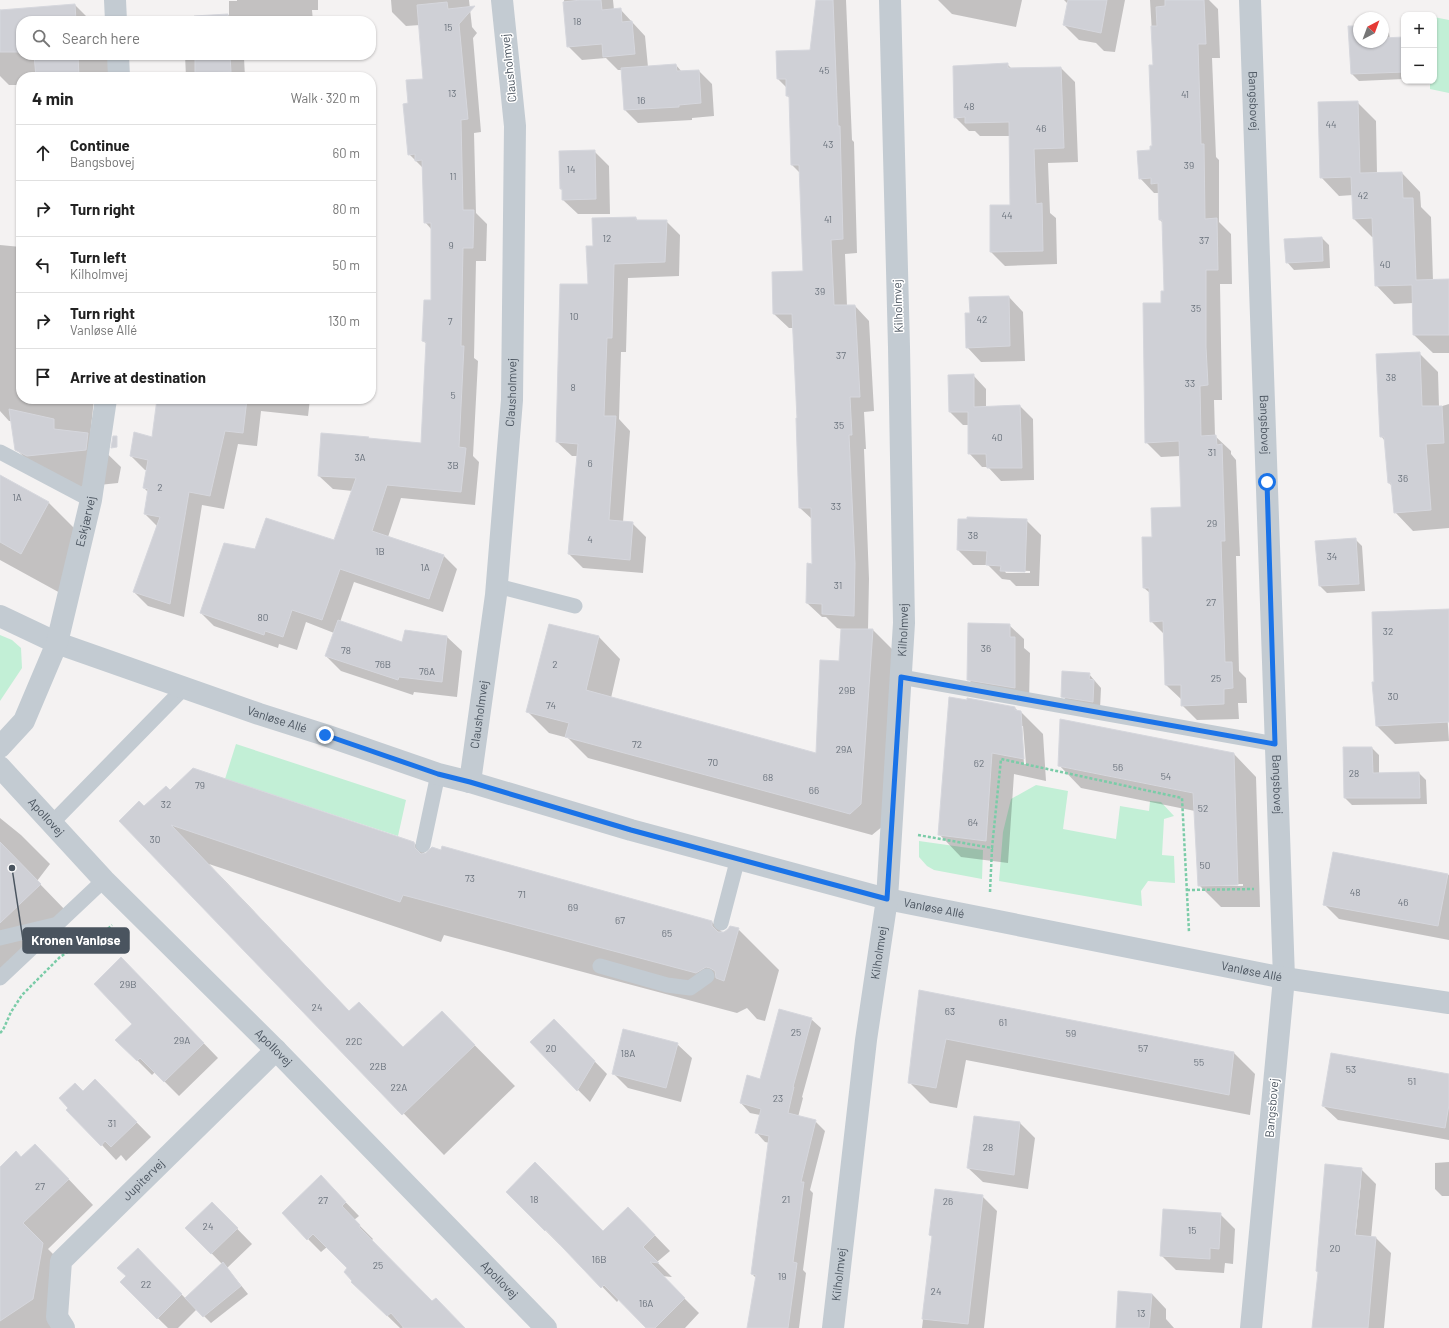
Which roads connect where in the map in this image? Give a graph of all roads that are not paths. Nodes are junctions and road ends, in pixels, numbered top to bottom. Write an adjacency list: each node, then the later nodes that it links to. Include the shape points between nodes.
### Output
1 (115, 0): 5 (street)
2 (502, 0): 11 (street, Clausholmvej, via 515,126 514,251 512,400)
3 (890, 0): 15 (street, Kilholmvej, via 904,615)
4 (1250, 0): 17 (street, Bangsbovej)
5 (116, 16)
6 (118, 60): 7 (street)
7 (119, 72)
8 (105, 404): 10 (street, Eskjærvej)
9 (0, 452): 10 (lane)
10 (91, 500): 14 (street, Eskjærvej)
11 (497, 586): 12 (lane); 21 (street, Clausholmvej)
12 (575, 606)
13 (0, 616): 14 (street, Vanløse Allé)
14 (57, 643): 16 (street, Vanløse Allé); 18 (street, via 24,721)
15 (901, 677): 17 (lane); 26 (street, Kilholmvej)
16 (184, 688): 20 (street, Vanløse Allé); 22 (lane)
17 (1275, 744): 33 (street, Bangsbovej)
18 (0, 747)
19 (0, 768): 22 (street, Apollovej)
20 (438, 774): 21 (street, Vanløse Allé); 23 (lane)
21 (470, 782): 24 (street, Vanløse Allé, via 631,830)
22 (52, 823): 25 (street, Apollovej)
23 (423, 844)
24 (738, 858): 26 (street, Vanløse Allé); 28 (lane)
25 (104, 880): 27 (lane); 35 (street, Apollovej)
26 (887, 899): 33 (street, Vanløse Allé); 38 (street, Kilholmvej, via 866,1040)
27 (59, 923): 29 (lane); 32 (lane)
28 (721, 923)
29 (0, 938)
30 (600, 966): 31 (lane, via 667,985 690,988)
31 (707, 976)
32 (0, 978)
33 (1284, 978): 34 (street, Vanløse Allé); 39 (street, Bangsbovej)
34 (1449, 1003)
35 (276, 1050): 36 (street, Jupitervej, via 61,1261 57,1317); 37 (street, Apollovej)
36 (64, 1328)
37 (546, 1328)
38 (833, 1328)
39 (1251, 1328)

